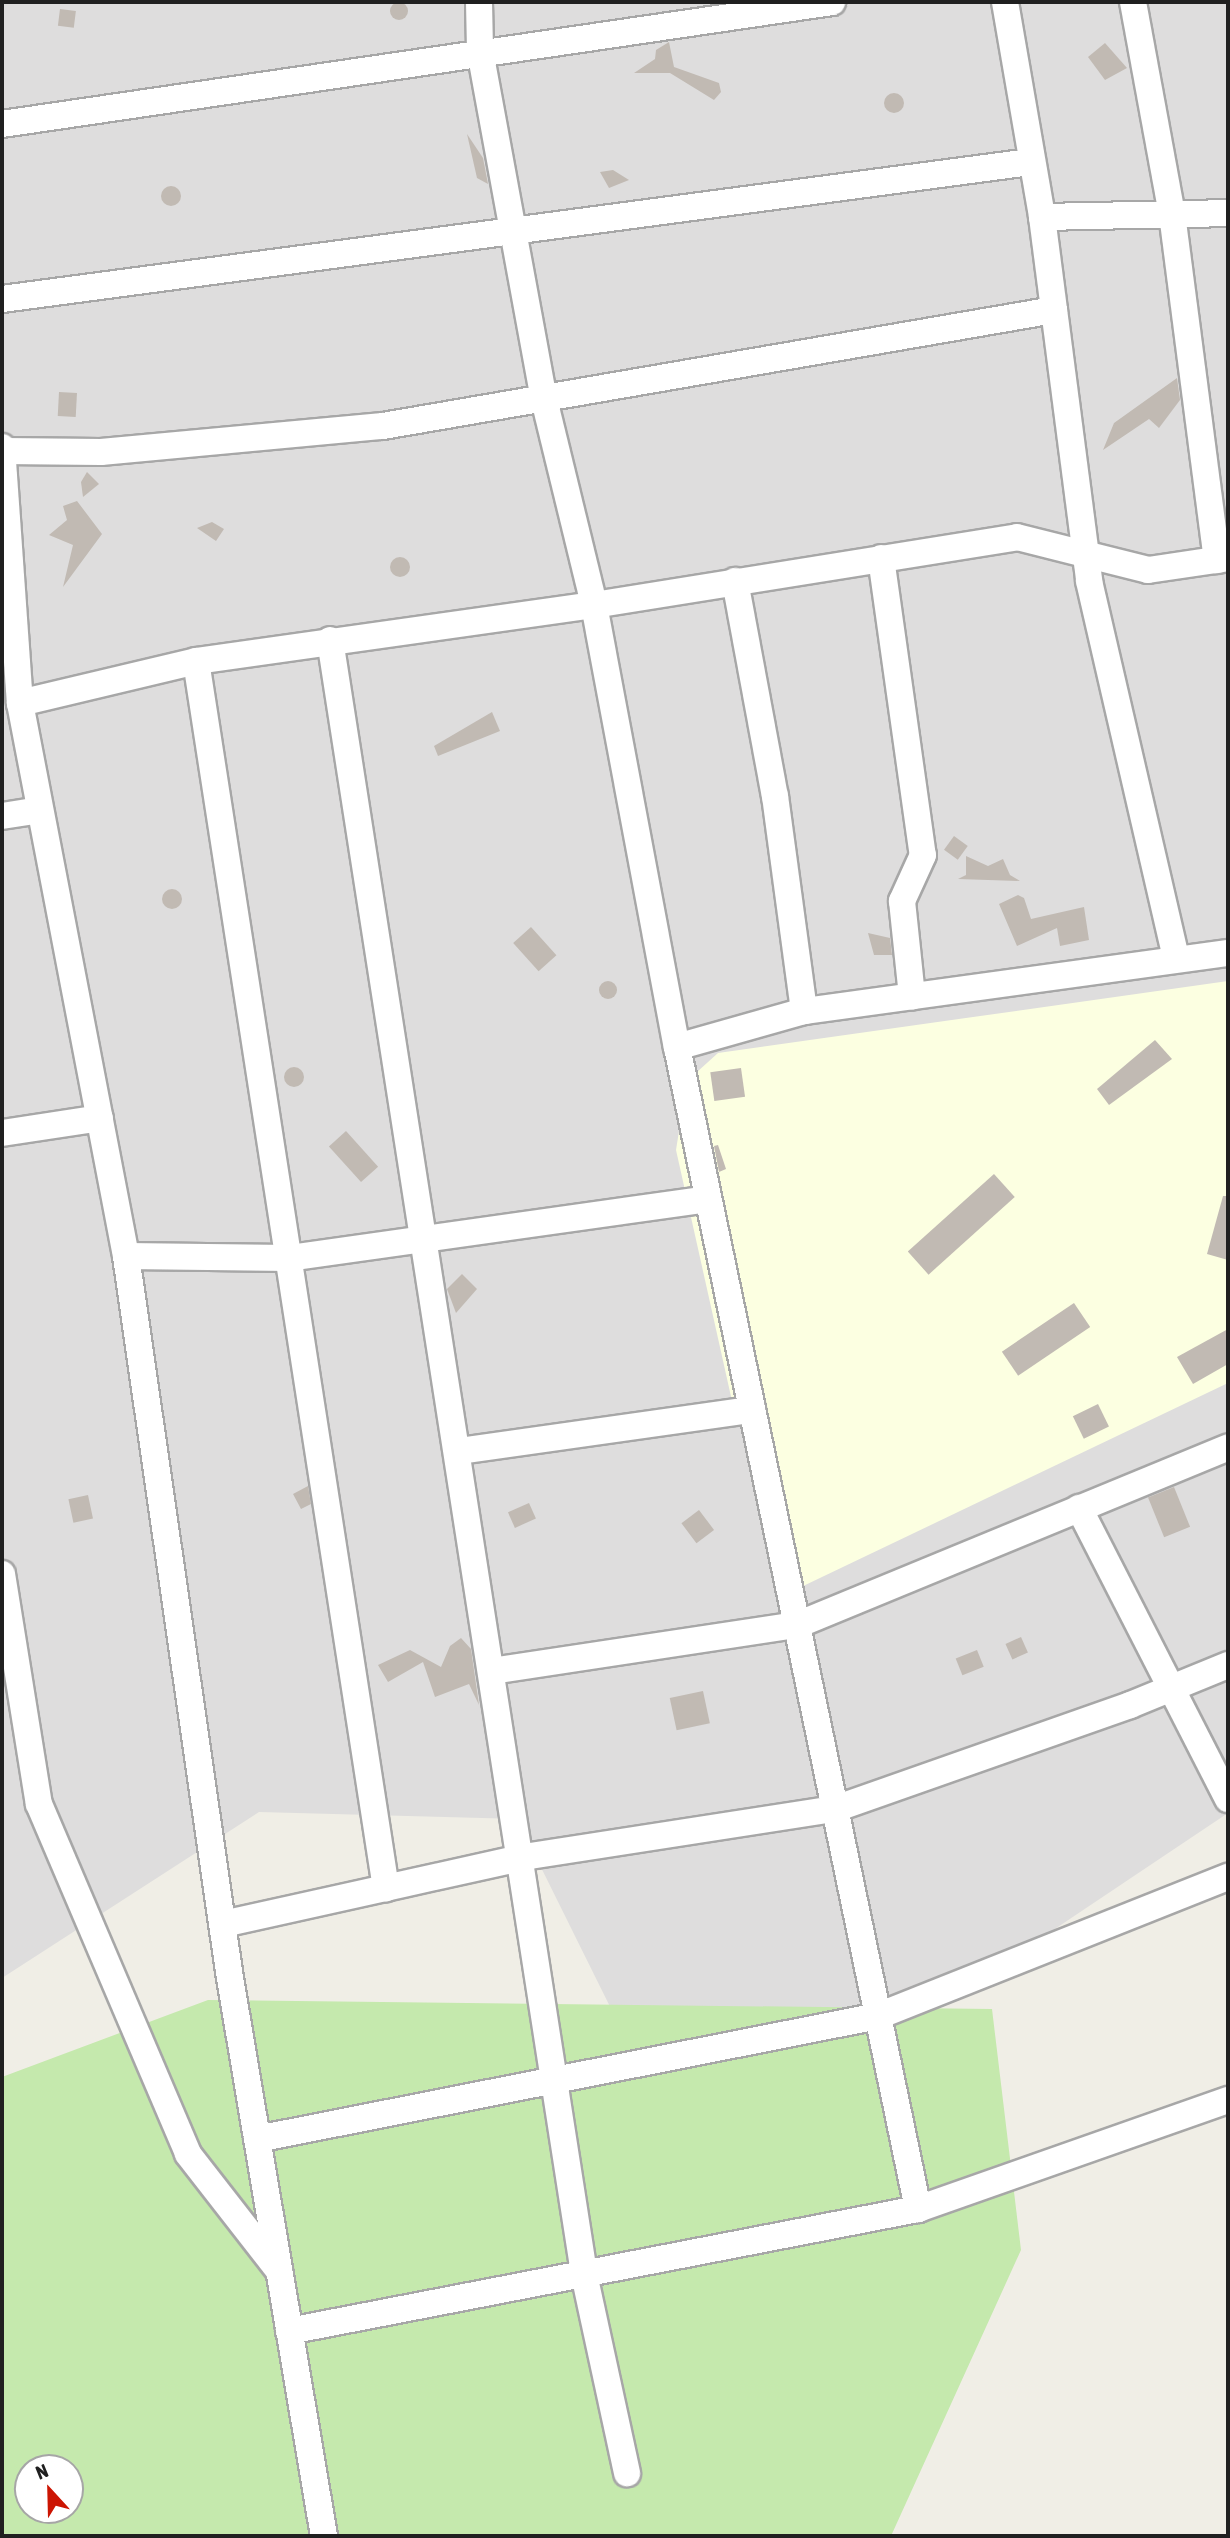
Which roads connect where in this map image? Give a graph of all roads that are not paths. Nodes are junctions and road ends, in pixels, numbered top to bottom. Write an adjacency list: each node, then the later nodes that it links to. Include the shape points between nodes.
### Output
1 (479, 2): 5 (street)
2 (832, 2): 5 (street)
3 (1005, 2): 7 (street)
4 (1133, 2): 9 (street)
5 (480, 51): 6 (street); 11 (street)
6 (2, 124)
7 (1030, 162): 10 (street); 11 (street)
8 (1228, 213): 9 (street)
9 (1172, 214): 10 (street); 18 (street)
10 (1042, 217): 13 (street)
11 (513, 233): 12 (street); 14 (street)
12 (2, 299)
13 (1054, 310): 14 (street); 16 (street)
14 (543, 395): 15 (street, via 383,426 101,452); 20 (street)
15 (2, 449): 23 (street)
16 (1085, 552): 17 (street, via 1017,537); 18 (street, via 1148,570); 27 (street)
17 (881, 558): 19 (street); 28 (street, via 923,855 902,901)
18 (1223, 559)
19 (734, 581): 20 (street); 29 (street, via 775,796)
20 (594, 605): 21 (street); 30 (street)
21 (330, 640): 22 (street); 34 (street)
22 (196, 661): 23 (street); 36 (street)
23 (20, 703): 24 (street)
24 (40, 810): 25 (street); 31 (street)
25 (2, 816)
26 (1228, 953): 27 (street)
27 (1176, 959): 28 (street)
28 (912, 996): 29 (street)
29 (804, 1011): 30 (street)
30 (677, 1047): 33 (street)
31 (100, 1118): 32 (street); 35 (street)
32 (2, 1133)
33 (708, 1199): 34 (street); 37 (street)
34 (426, 1239): 36 (street); 39 (street)
35 (126, 1256): 36 (street); 51 (street)
36 (289, 1258): 50 (street)
37 (752, 1410): 39 (street); 42 (street)
38 (1228, 1447): 40 (street)
39 (459, 1451): 44 (street)
40 (1079, 1508): 42 (street); 45 (street)
41 (2, 1574): 58 (street, via 39,1804 188,2154)
42 (797, 1625): 44 (street); 47 (street)
43 (1228, 1665): 45 (street)
44 (492, 1671): 48 (street)
45 (1172, 1688): 46 (street); 47 (street)
46 (1228, 1799)
47 (835, 1810): 48 (street); 52 (street)
48 (521, 1858): 50 (street); 53 (street)
49 (1228, 1877): 52 (street)
50 (386, 1888): 51 (street)
51 (222, 1924): 55 (street)
52 (878, 2016): 53 (street); 56 (street)
53 (555, 2080): 55 (street); 57 (street)
54 (1228, 2100): 56 (street)
55 (257, 2139): 58 (street)
56 (918, 2209): 57 (street)
57 (584, 2274): 59 (street); 60 (street)
58 (282, 2275): 59 (street)
59 (289, 2332): 61 (street)
60 (627, 2473)
61 (324, 2536)

